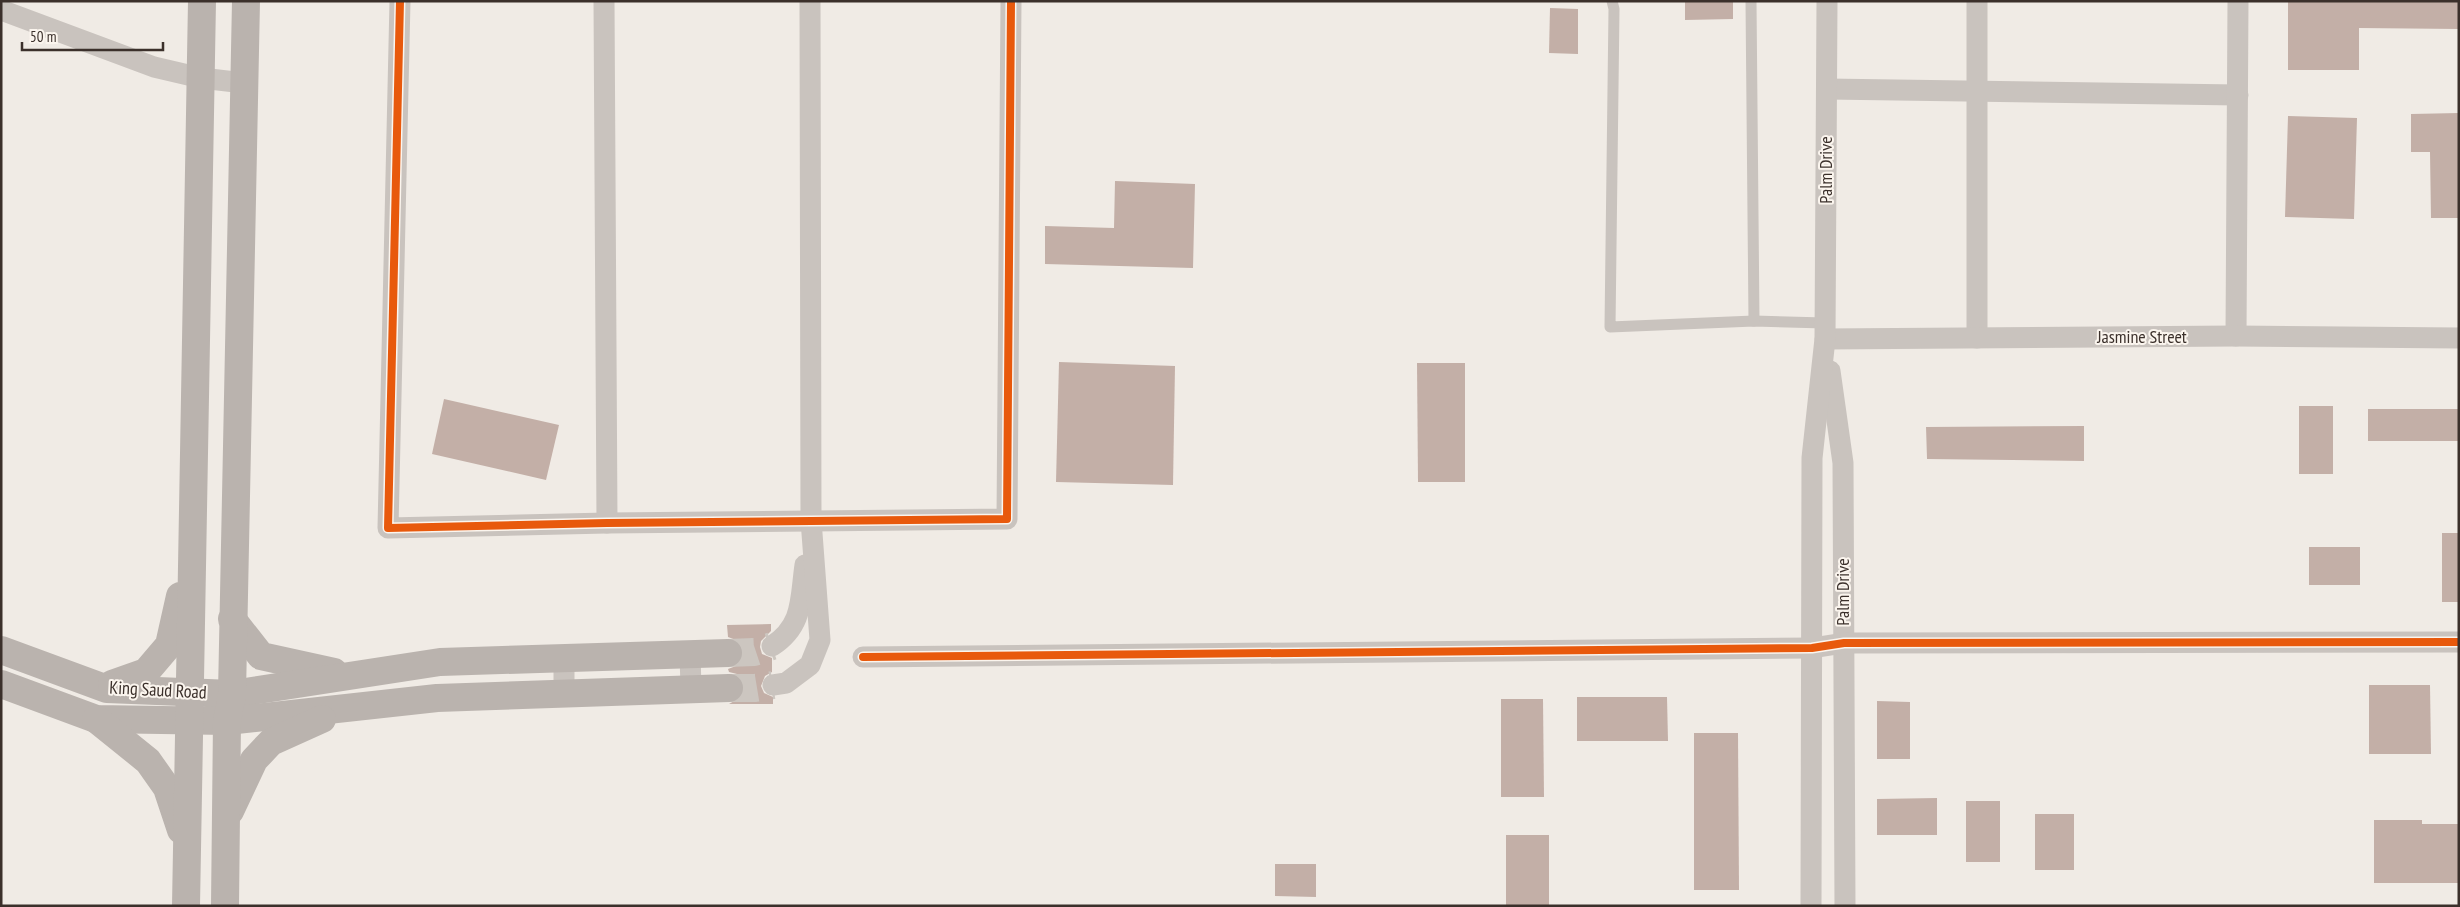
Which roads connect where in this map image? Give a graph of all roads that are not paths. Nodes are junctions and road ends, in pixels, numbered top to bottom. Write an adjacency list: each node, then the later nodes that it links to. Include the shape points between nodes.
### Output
1 (202, 1): 13 (main road)
2 (246, 1): 14 (main road)
3 (400, 1): 24 (street, via 388,528)
4 (604, 1): 24 (street)
5 (810, 1): 23 (street)
6 (1011, 1): 23 (street, via 1007,519)
7 (1612, 1): 18 (lane, via 1610,327)
8 (1751, 1): 18 (lane)
9 (1827, 1): 15 (street, Palm Drive)
10 (1977, 1): 16 (street)
11 (2238, 1): 17 (street)
12 (1, 10): 13 (street, via 154,67)
13 (201, 78): 14 (street); 25 (main road)
14 (244, 83): 26 (main road)
15 (1827, 89): 16 (street); 19 (street, Palm Drive)
16 (1976, 91): 17 (street); 21 (street)
17 (2238, 95): 20 (street)
18 (1754, 320): 19 (lane)
19 (1825, 331): 21 (street, Jasmine Street); 28 (street, Palm Drive, via 1842,463); 30 (street, Palm Drive, via 1812,458)
20 (2236, 336): 21 (street, Jasmine Street); 22 (street, Jasmine Street)
21 (1976, 338)
22 (2459, 338)
23 (811, 520): 24 (street); 29 (street, via 798,618 782,639); 38 (street, via 820,640 810,665 786,683)
24 (607, 523)
25 (193, 536): 39 (main road, via 169,645 146,672); 42 (main road)
26 (232, 619): 36 (main road, via 261,656); 44 (main road)
27 (2459, 642): 28 (street)
28 (1844, 643): 30 (street); 54 (street, Palm Drive)
29 (772, 646)
30 (1812, 648): 34 (street); 53 (street, Palm Drive)
31 (1, 650): 39 (main road, King Saud Road)
32 (728, 653): 33 (main road, King Saud Road)
33 (690, 654): 35 (main road, King Saud Road); 40 (street)
34 (863, 657)
35 (564, 658): 36 (main road, King Saud Road, via 440,662); 43 (street)
36 (350, 676): 44 (main road, King Saud Road)
37 (1, 684): 46 (main road, King Saud Road)
38 (773, 685)
39 (102, 688): 42 (main road, King Saud Road)
40 (691, 688): 41 (main road, King Saud Road); 43 (main road, King Saud Road)
41 (729, 688)
42 (190, 692): 44 (main road, King Saud Road); 47 (main road)
43 (564, 693): 45 (main road, King Saud Road, via 438,698)
44 (232, 694): 48 (main road)
45 (345, 708): 48 (main road, King Saud Road); 49 (main road, via 271,742 254,760)
46 (96, 719): 47 (main road, King Saud Road); 50 (main road, via 148,761 167,788)
47 (190, 721): 48 (main road, King Saud Road); 50 (main road)
48 (228, 721): 49 (main road)
49 (226, 822): 52 (main road)
50 (188, 849): 51 (main road)
51 (186, 906)
52 (225, 906)
53 (1811, 906)
54 (1845, 906)

